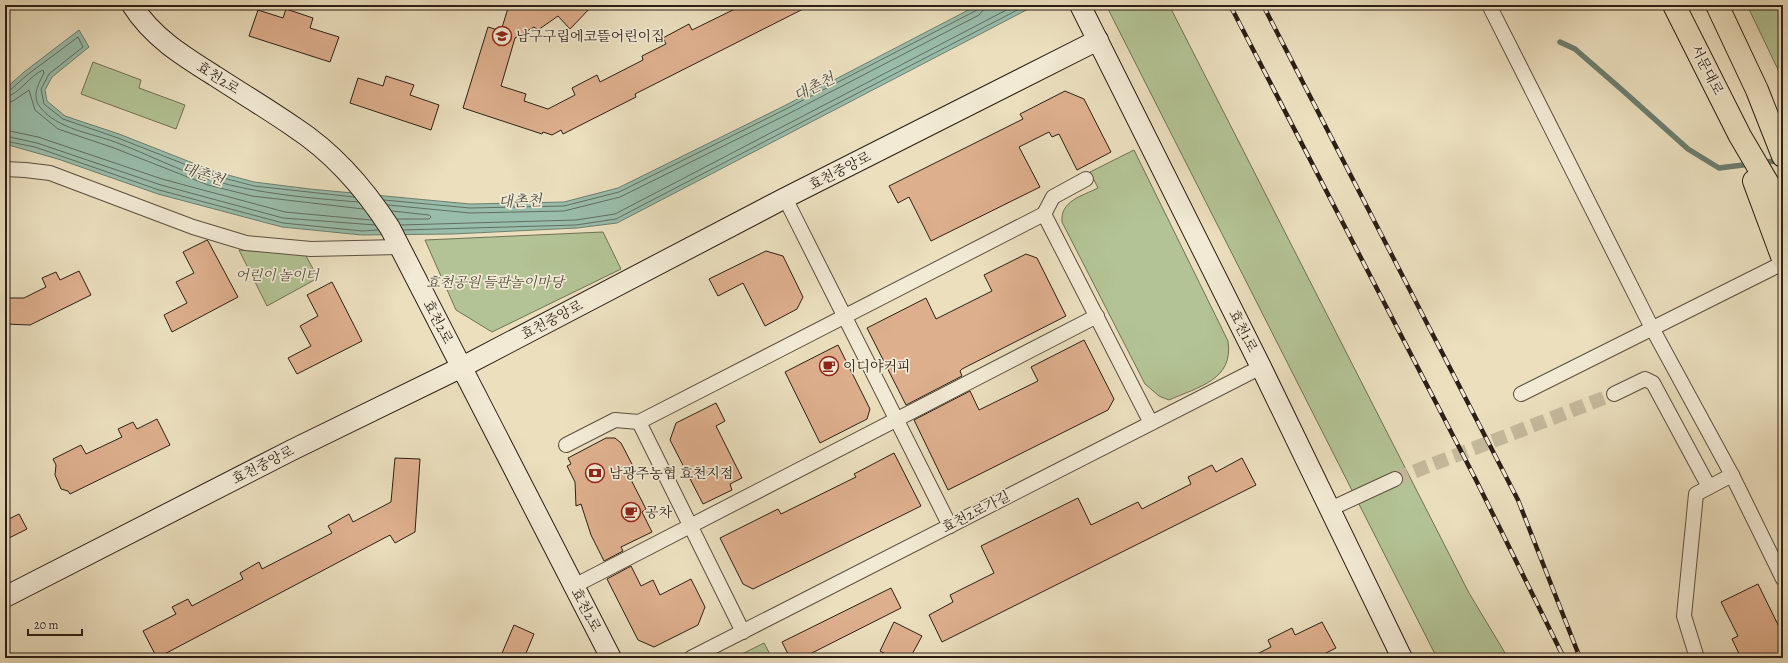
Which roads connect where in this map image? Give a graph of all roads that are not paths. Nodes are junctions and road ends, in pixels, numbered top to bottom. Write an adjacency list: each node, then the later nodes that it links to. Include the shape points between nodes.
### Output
1 (132, 5): 16 (street, 효천2로, via 156,35 182,55 295,127 338,162 376,206)
2 (1080, 5): 6 (street, 효천1로)
3 (1489, 5): 21 (street)
4 (1674, 5): 12 (main road, 서문대로, via 1740,136)
5 (1717, 5): 7 (main road)
6 (1098, 40): 13 (street, 효천중앙로); 23 (street, 효천1로)
7 (1769, 121): 8 (main road); 9 (main road)
8 (1783, 139)
9 (1783, 156)
10 (5, 170): 16 (street, via 50,173 193,227 246,243 311,249)
11 (1086, 179): 15 (street, via 1053,197)
12 (1764, 190): 14 (main road); 17 (main road)
13 (786, 198): 20 (street); 22 (street, 효천중앙로)
14 (1783, 213)
15 (1044, 214): 19 (street); 20 (street)
16 (399, 248): 22 (street, 효천2로)
17 (1783, 259)
18 (1783, 263): 21 (street)
19 (1097, 316): 26 (street); 28 (street)
20 (844, 317): 26 (street); 27 (street)
21 (1652, 328): 24 (street); 30 (street)
22 (462, 367): 37 (street, 효천2로); 38 (street, 효천중앙로, via 292,450)
23 (1261, 367): 28 (street, 효천2로가길); 33 (street, 효천1로)
24 (1521, 394)
25 (1614, 394): 32 (street, via 1645,379 1653,383)
26 (895, 420): 34 (street); 35 (street)
27 (639, 422): 29 (street, via 615,420); 34 (street)
28 (1151, 423): 35 (street, 효천2로가길)
29 (566, 445)
30 (1732, 475): 32 (street); 36 (street)
31 (1395, 480): 33 (street)
32 (1709, 487): 43 (street, via 1696,494 1684,616)
33 (1330, 509): 42 (street, 효천1로)
34 (690, 526): 37 (street); 39 (street)
35 (950, 526): 39 (street, 효천2로가길)
36 (1783, 578)
37 (574, 586): 40 (street, 효천2로)
38 (5, 597)
39 (743, 632): 41 (street, 효천2로가길)
40 (611, 658)
41 (691, 658)
42 (1402, 658)
43 (1697, 658)

